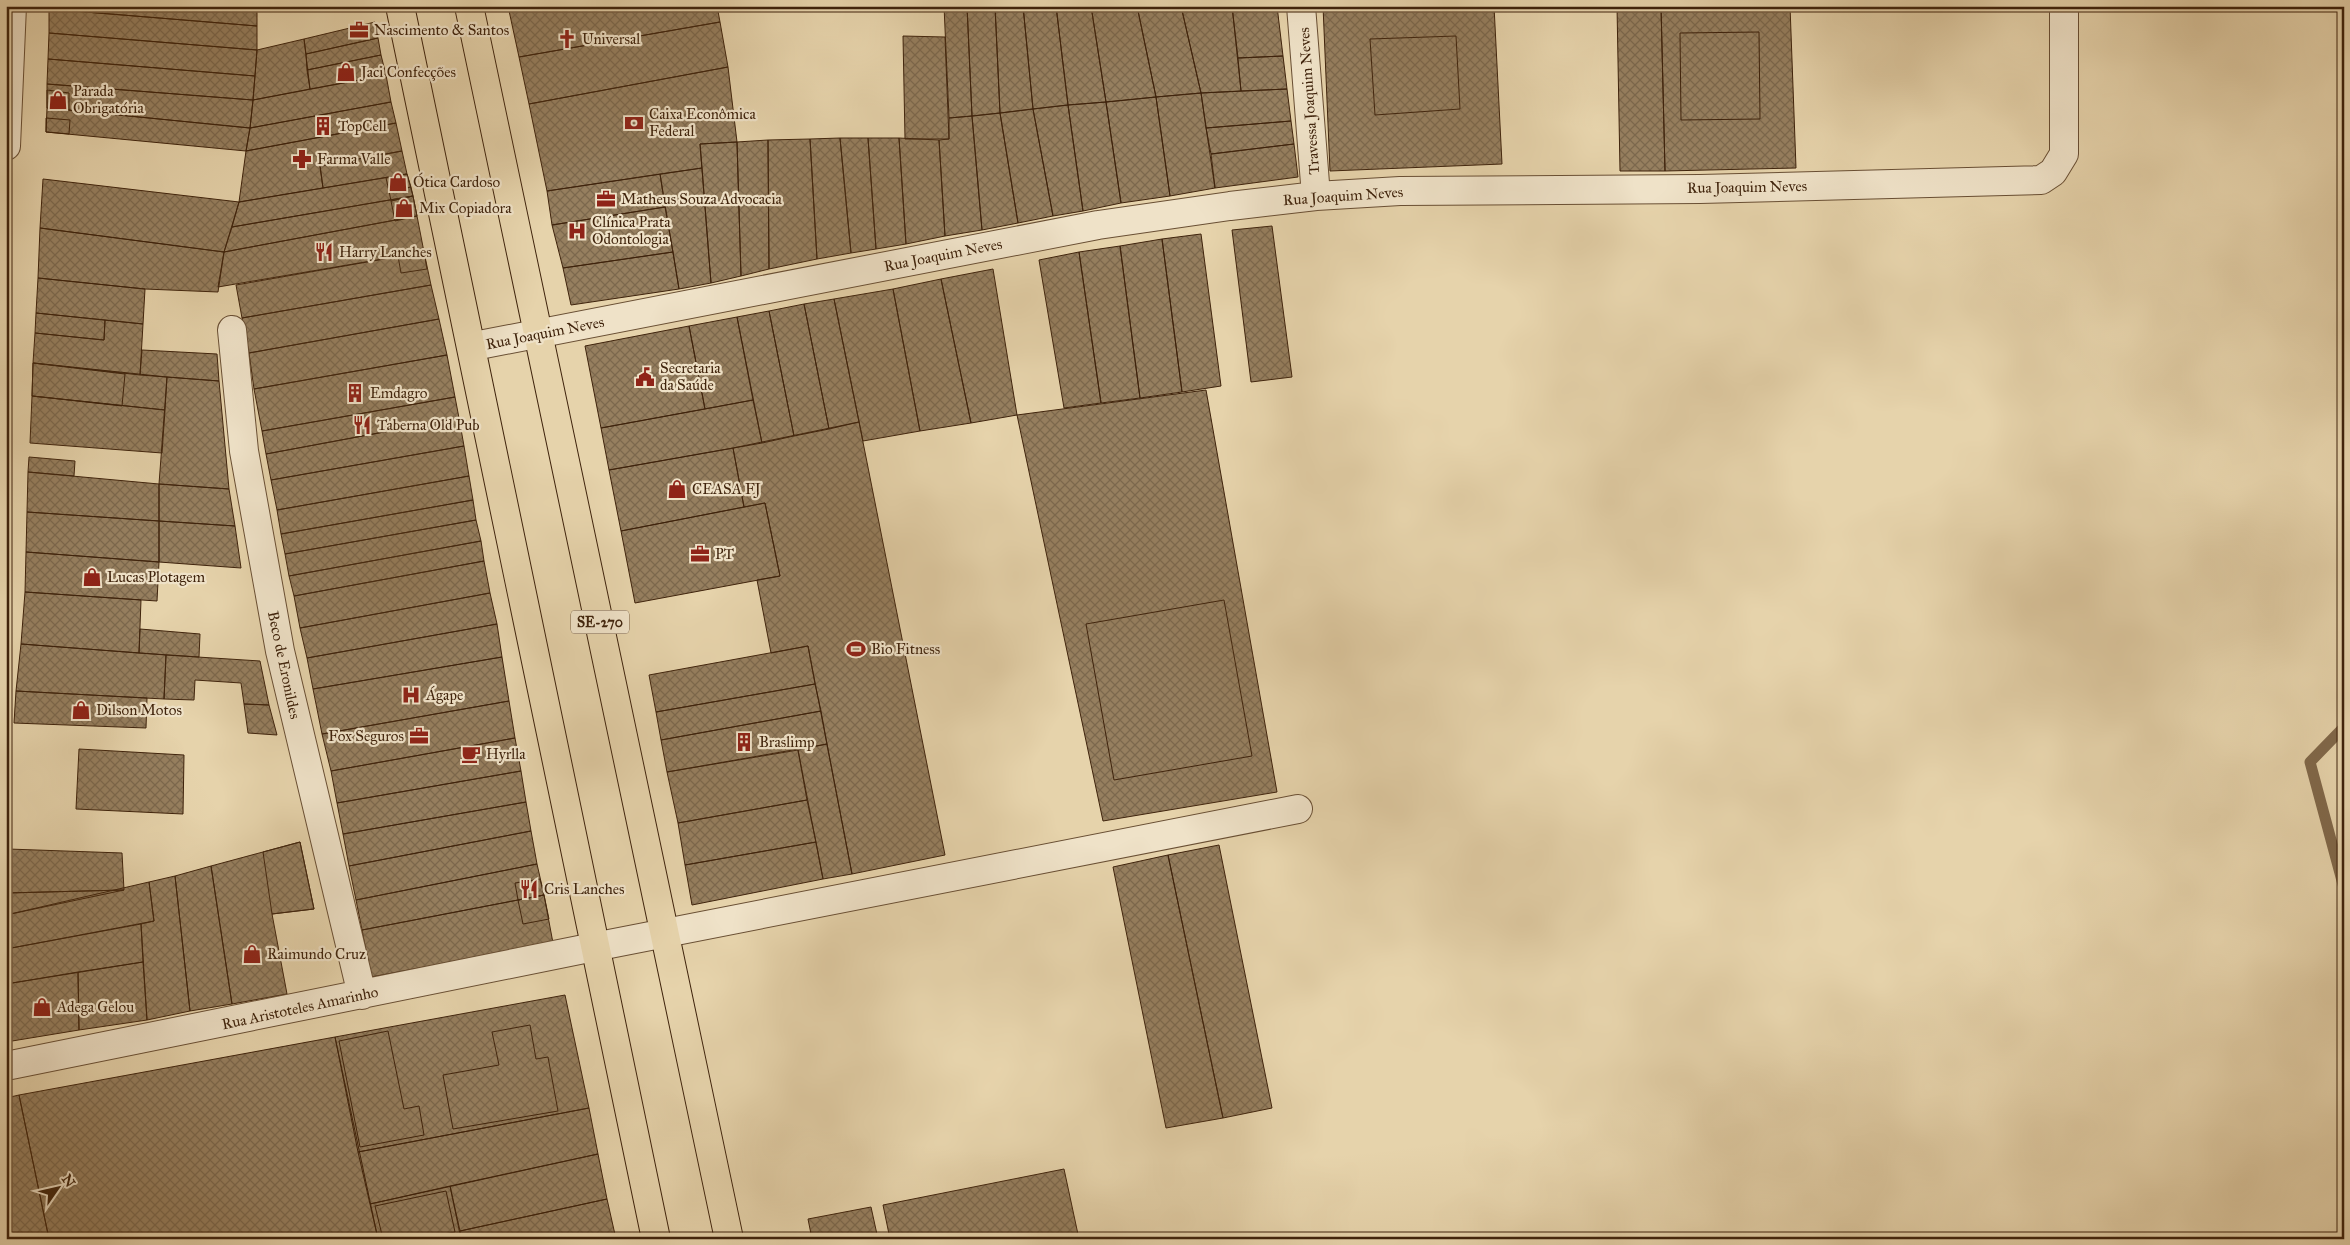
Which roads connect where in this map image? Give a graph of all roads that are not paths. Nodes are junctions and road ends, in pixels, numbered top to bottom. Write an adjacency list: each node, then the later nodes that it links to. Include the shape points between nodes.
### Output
1 (12, 6): 6 (street)
2 (400, 6): 10 (main road)
3 (469, 6): 9 (main road, SE-270)
4 (1301, 6): 7 (street, Travessa Joaquim Neves)
5 (2064, 6): 7 (street, Rua Joaquim Neves, via 2064,154 2053,172 2040,180 1700,189 1400,191)
6 (6, 146)
7 (1316, 196): 9 (street, Rua Joaquim Neves, via 1098,225)
8 (232, 330): 14 (street, Beco de Eronildes, via 244,451 280,651)
9 (540, 334): 10 (street, Rua Joaquim Neves); 12 (main road, SE-270)
10 (474, 346): 13 (main road)
11 (1298, 809): 12 (street, Rua Aristoteles Amarinho)
12 (666, 935): 13 (street, Rua Aristoteles Amarinho); 17 (main road, SE-270)
13 (594, 947): 14 (street, Rua Aristoteles Amarinho); 16 (main road)
14 (362, 995): 15 (street, Rua Aristoteles Amarinho)
15 (6, 1066)
16 (656, 1239)
17 (729, 1239)

